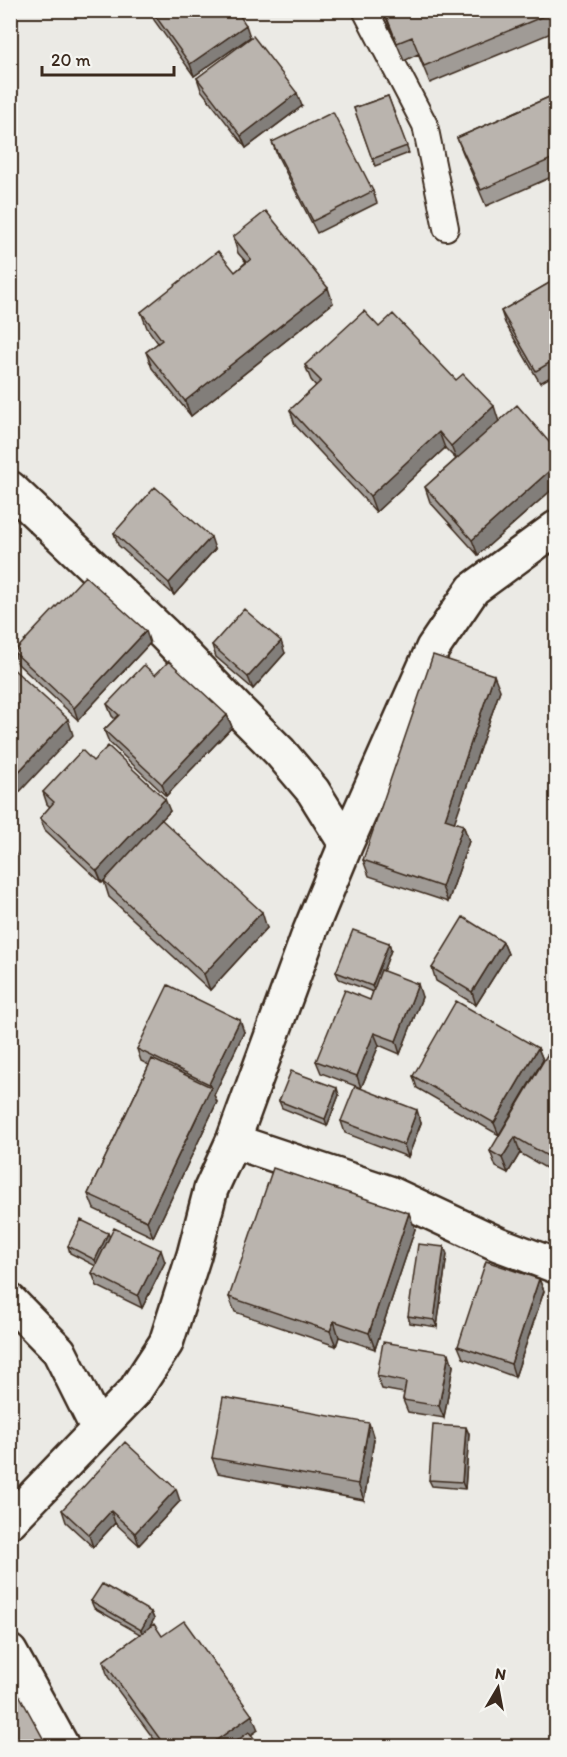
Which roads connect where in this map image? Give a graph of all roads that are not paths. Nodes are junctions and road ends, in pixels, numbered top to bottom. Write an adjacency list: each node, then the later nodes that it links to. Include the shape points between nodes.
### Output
1 (365, 10): 2 (lane, via 425,125)
2 (446, 228)
3 (10, 488): 5 (street, via 164,634 280,752 313,791)
4 (556, 528): 5 (street, via 473,589 433,648)
5 (346, 844): 6 (street)
6 (234, 1141): 7 (street, via 388,1193); 9 (street, via 212,1189 166,1343 134,1392)
7 (556, 1266)
8 (10, 1301): 9 (street, via 59,1351)
9 (98, 1429): 10 (street)
10 (10, 1521)
11 (10, 1652): 12 (street)
12 (62, 1746)

